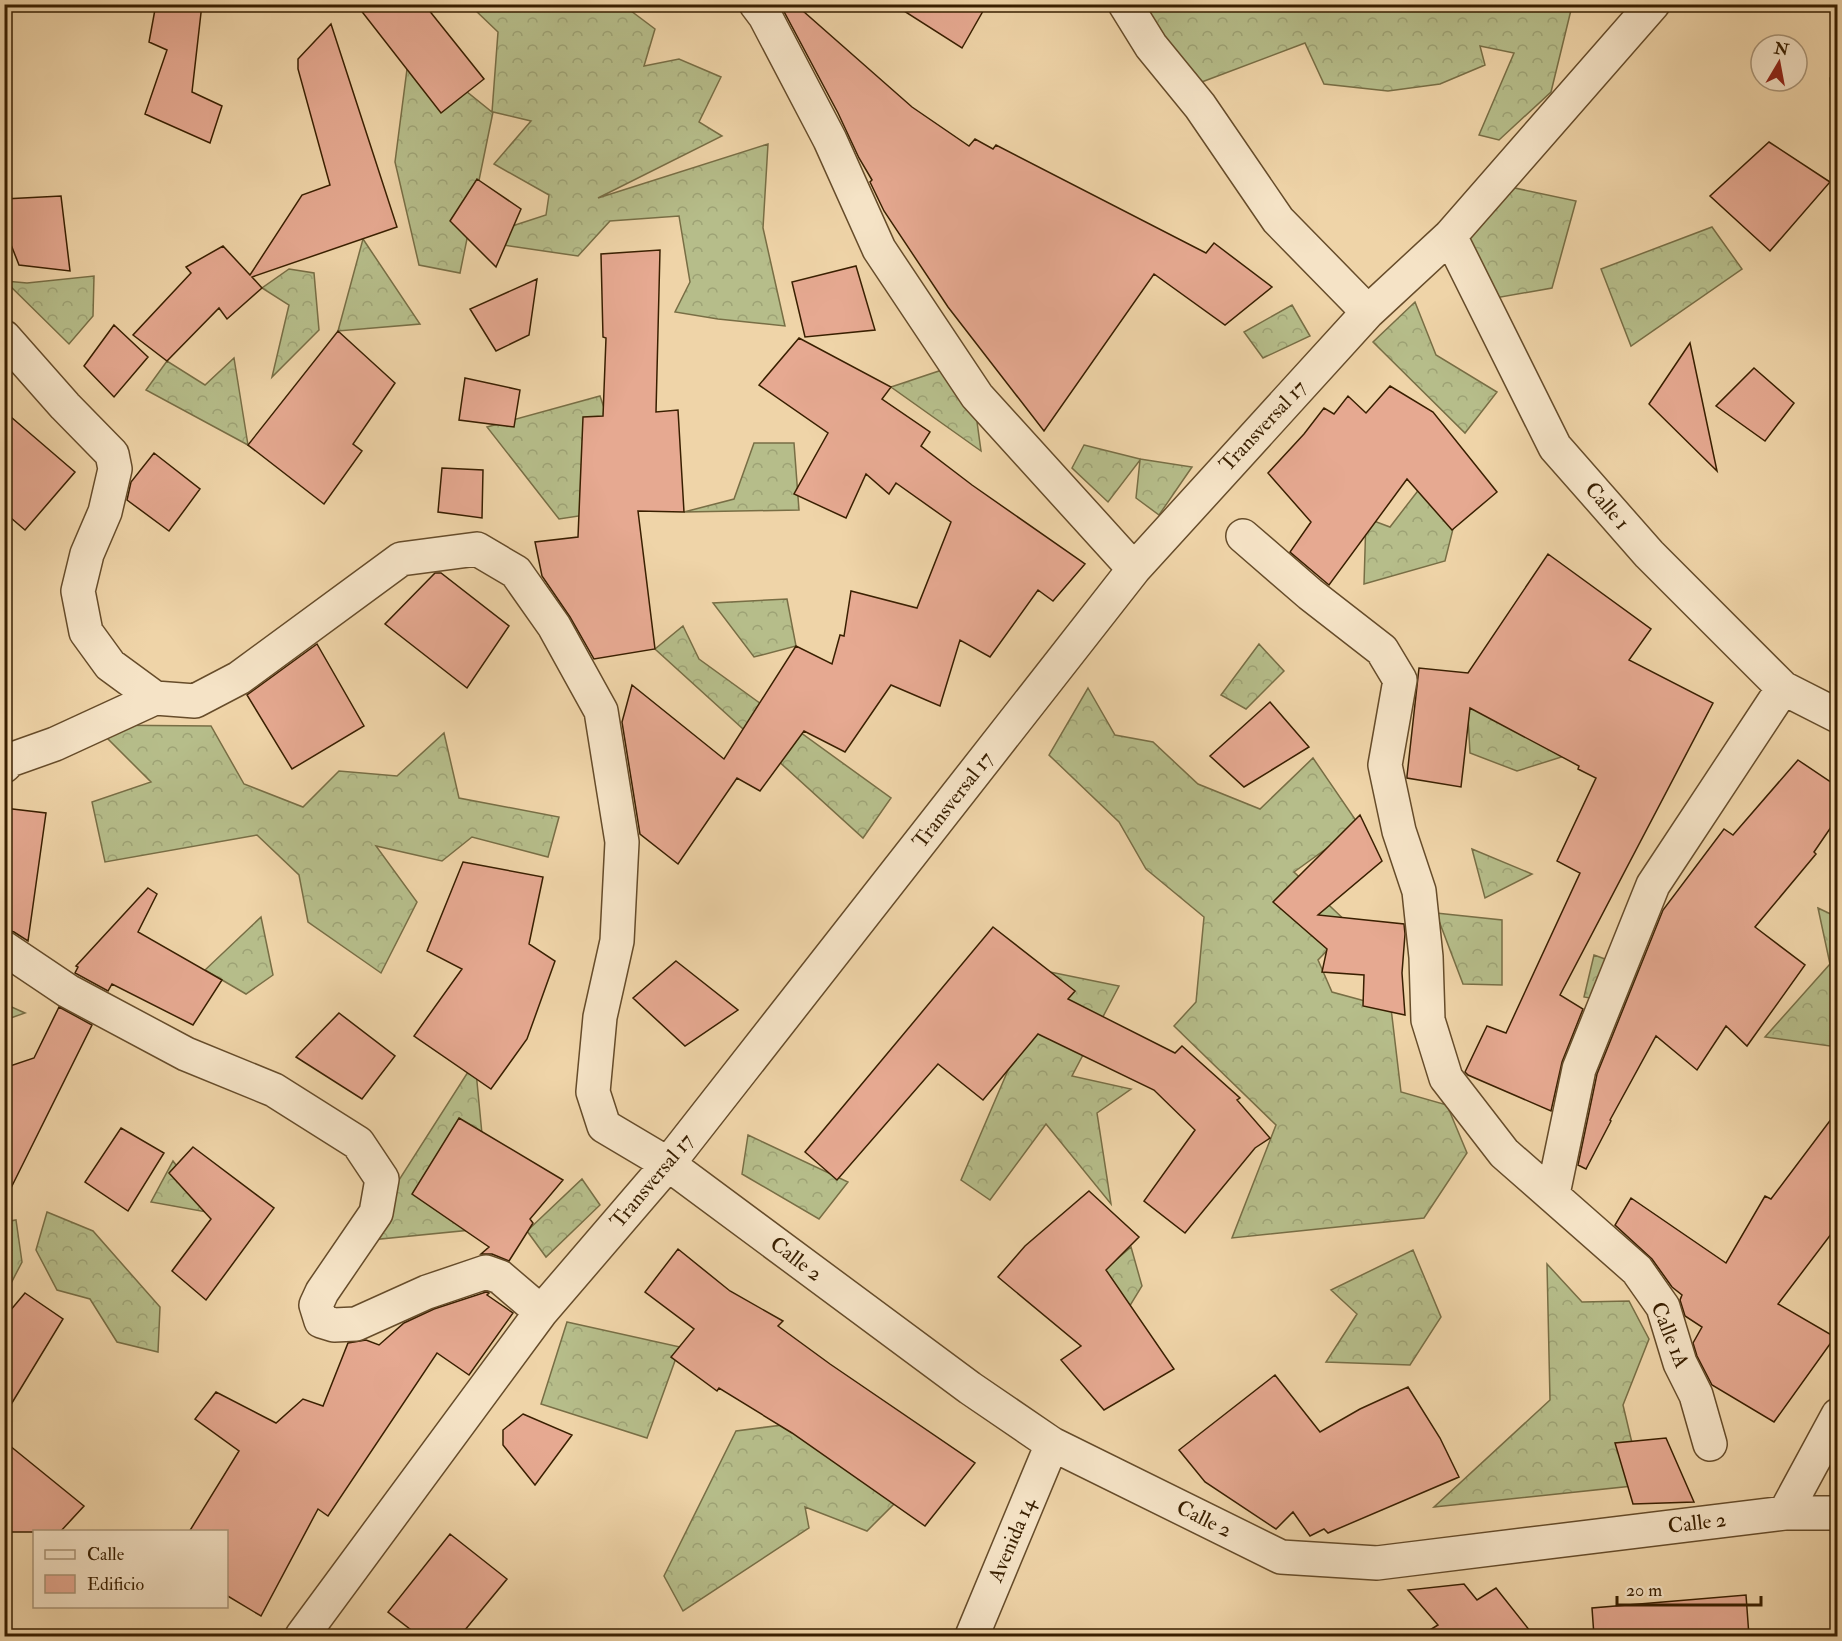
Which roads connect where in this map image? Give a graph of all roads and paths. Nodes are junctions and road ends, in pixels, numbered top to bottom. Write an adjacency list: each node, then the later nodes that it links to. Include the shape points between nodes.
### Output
1 (756, 4): 8 (street, via 830,140 879,249 977,396)
2 (1125, 4): 5 (street, via 1151,46 1200,106 1278,220)
3 (1653, 4): 4 (street, Transversal 17)
4 (1450, 236): 5 (street, Transversal 17); 9 (street, Calle 1, via 1555,447 1648,554)
5 (1368, 312): 8 (street, Transversal 17)
6 (4, 337): 10 (street, via 112,454 115,469 105,512 87,554 78,591 86,632 110,665)
7 (1243, 536): 15 (street, Calle 1A, via 1382,650 1400,680 1385,765 1419,891 1428,1020 1446,1078 1504,1153)
8 (1134, 569): 14 (street, Transversal 17)
9 (1783, 688): 11 (street, Calle 1); 15 (street, via 1653,885 1579,1069)
10 (155, 698): 12 (street, via 10,760); 14 (street, Calle 2, via 195,701 238,678 401,559 477,549 516,572 554,626 601,711 622,842 617,941 600,1017 593,1092 604,1126)
11 (1838, 716)
12 (4, 766)
13 (4, 948): 16 (street, via 68,991 186,1054 274,1090 358,1143 382,1179 376,1213 322,1292 316,1305 321,1321 356,1324 427,1292 486,1272 500,1277)
14 (668, 1164): 16 (street, Transversal 17); 18 (street, Calle 2, via 970,1388)
15 (1553, 1194): 19 (street, Calle 1A, via 1636,1270 1663,1307)
16 (541, 1312): 22 (street, Transversal 17)
17 (1838, 1415): 20 (street)
18 (1052, 1444): 20 (street, Calle 2, via 1281,1557 1377,1563); 23 (street, Avenida 14)
19 (1710, 1444)
20 (1785, 1513): 21 (street, Calle 2)
21 (1838, 1513)
22 (302, 1636)
23 (972, 1636)

